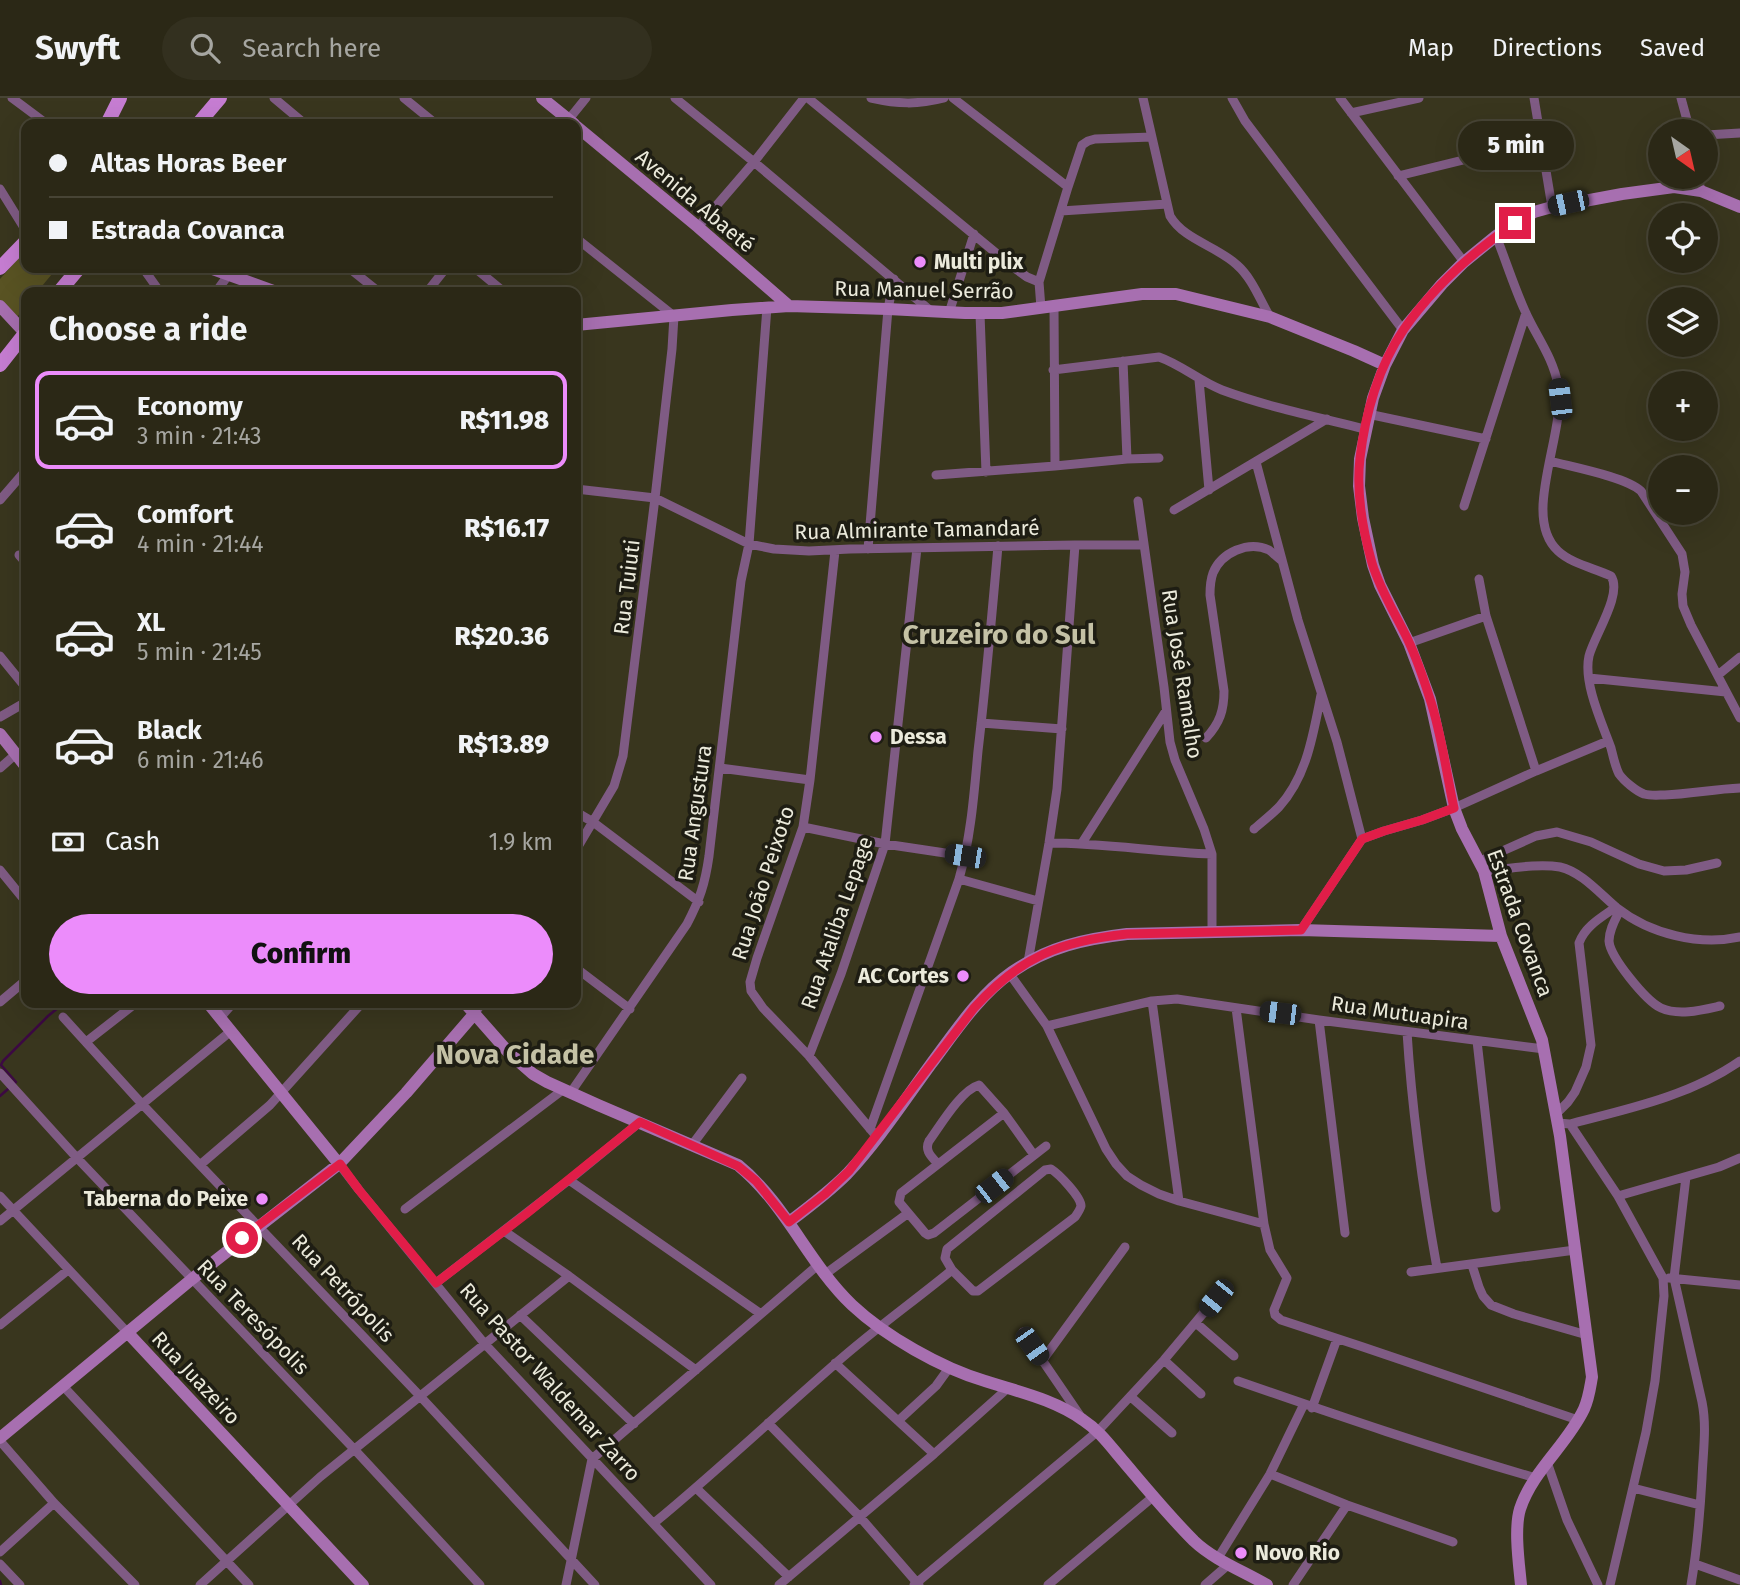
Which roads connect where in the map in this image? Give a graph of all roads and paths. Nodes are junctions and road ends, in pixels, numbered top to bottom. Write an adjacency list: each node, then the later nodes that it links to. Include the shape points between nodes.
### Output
1 (12, 98): 20 (street)
2 (120, 98): 21 (main road)
3 (220, 98): 22 (main road)
4 (274, 98): 23 (street)
5 (404, 98): 24 (street)
6 (542, 98): 25 (street, Avenida Abaeté)
7 (586, 98): 26 (street)
8 (675, 98): 33 (street)
9 (806, 98): 33 (street); 44 (street)
10 (871, 98): 11 (street, via 903,104)
11 (944, 98)
12 (953, 98): 35 (street)
13 (1143, 98): 31 (street)
14 (1231, 98): 75 (street)
15 (1340, 98): 19 (street)
16 (1419, 98): 19 (street)
17 (1534, 98): 32 (street)
18 (1681, 98): 27 (street)
19 (1351, 113): 34 (street)
20 (40, 119)
21 (110, 119)
22 (202, 119)
23 (299, 119)
24 (430, 119)
25 (565, 119)
26 (574, 119)
27 (1687, 119)
28 (581, 132): 43 (street, Avenida Abaeté)
29 (1740, 134): 30 (street)
30 (1718, 135)
31 (1152, 137): 35 (street, via 1088,141 1082,145); 38 (street)
32 (1541, 141): 34 (street); 40 (street)
33 (754, 162): 43 (street); 55 (street)
34 (1398, 176): 48 (street)
35 (1068, 187): 41 (street)
36 (0, 189): 42 (street)
37 (1701, 191): 39 (street, Estrada Covanca); 40 (street, Estrada Covanca, via 1674,187)
38 (1167, 204): 41 (street); 72 (street, via 1181,229 1243,271)
39 (1740, 206)
40 (1552, 207): 45 (street, Estrada Covanca, via 1534,212)
41 (1061, 211): 56 (street)
42 (21, 223)
43 (698, 227): 63 (street, Avenida Abaeté)
44 (974, 234): 56 (street); 68 (street)
45 (1496, 236): 48 (street, Estrada Covanca); 69 (street)
46 (581, 242): 71 (street)
47 (21, 246): 49 (main road)
48 (1464, 262): 75 (street, Estrada Covanca)
49 (0, 268)
50 (226, 273): 54 (street)
51 (355, 273): 59 (street)
52 (442, 273): 60 (street)
53 (481, 273): 61 (street)
54 (229, 274): 57 (street); 58 (street)
55 (894, 279): 66 (street); 67 (street)
56 (1039, 282): 65 (street)
57 (220, 287)
58 (263, 287)
59 (373, 287)
60 (431, 287)
61 (498, 287)
62 (0, 306): 74 (street)
63 (789, 306): 64 (street, Rua Manuel Serrão); 66 (street, Rua Manuel Serrão)
64 (767, 307): 71 (street, Rua Manuel Serrão); 101 (street, Rua Angustura)
65 (1048, 307): 70 (street, Rua Manuel Serrão); 72 (street, Rua Manuel Serrão, via 1163,293); 80 (street)
66 (888, 309): 67 (street, Rua Manuel Serrão); 106 (street)
67 (933, 312): 68 (street, Rua Manuel Serrão)
68 (949, 313): 70 (street, Rua Manuel Serrão)
69 (1526, 313): 85 (street); 88 (street, via 1558,383 1559,416)
70 (980, 314): 91 (street)
71 (674, 316): 73 (street, Rua Manuel Serrão); 96 (street, Rua Tuiuti)
72 (1270, 317): 79 (street, Rua Manuel Serrão)
73 (581, 325)
74 (21, 328)
75 (1403, 330): 79 (street, Estrada Covanca)
76 (21, 339): 78 (main road)
77 (1123, 362): 80 (street); 81 (street, via 1159,357); 87 (street)
78 (0, 365)
79 (1385, 365): 82 (street, Estrada Covanca)
80 (1053, 370): 90 (street)
81 (1199, 380): 83 (street); 95 (street)
82 (1368, 414): 84 (street, Estrada Covanca); 85 (street)
83 (1327, 419): 84 (street); 89 (street)
84 (1365, 429): 111 (street, Estrada Covanca, via 1359,486 1365,536 1380,585)
85 (1486, 439): 99 (street)
86 (1159, 458): 87 (street)
87 (1127, 459): 90 (street)
88 (1550, 461): 114 (street, via 1622,480 1641,491 1682,554 1684,606); 115 (street, via 1542,510 1546,535 1558,551 1615,581 1589,654)
89 (1256, 462): 95 (street); 108 (street)
90 (1055, 466): 91 (street)
91 (986, 472): 92 (street)
92 (936, 475)
93 (21, 476): 97 (street)
94 (581, 490): 96 (street, Rua Almirante Tamandaré)
95 (1209, 490): 100 (street)
96 (655, 498): 101 (street, Rua Almirante Tamandaré); 137 (street, Rua Tuiuti, via 623,756 614,786)
97 (0, 500)
98 (1138, 501): 103 (street, Rua José Ramalho)
99 (1464, 506)
100 (1174, 510)
101 (749, 544): 107 (street, Rua Almirante Tamandaré); 131 (street, Rua Angustura)
102 (1075, 545): 103 (street, Rua Almirante Tamandaré); 104 (street, Rua Almirante Tamandaré); 124 (street)
103 (1144, 545): 120 (street, Rua José Ramalho)
104 (998, 546): 105 (street, Rua Almirante Tamandaré); 123 (street)
105 (917, 548): 106 (street, Rua Almirante Tamandaré); 143 (street, Rua Ataliba Lepage)
106 (868, 549): 107 (street, Rua Almirante Tamandaré)
107 (835, 551): 133 (street, Rua João Peixoto)
108 (1283, 562): 118 (street); 126 (street, via 1269,551 1244,548 1228,554 1213,573 1210,596 1224,703 1219,722)
109 (1479, 579): 110 (street)
110 (1486, 616): 111 (street); 132 (street)
111 (1409, 643): 135 (street, Estrada Covanca, via 1430,699)
112 (0, 656): 116 (street)
113 (1740, 657): 114 (street)
114 (1718, 675): 117 (street)
115 (1589, 678): 117 (street); 127 (street)
116 (21, 682)
117 (1726, 692): 122 (street)
118 (1322, 694): 139 (street, via 1304,768 1279,806); 140 (street)
119 (21, 705): 121 (street)
120 (1166, 711): 142 (street); 145 (street, Rua José Ramalho, via 1175,760)
121 (0, 718)
122 (1740, 718)
123 (981, 723): 124 (street); 146 (street)
124 (1062, 729): 144 (street)
125 (0, 734): 128 (street)
126 (1206, 738)
127 (1608, 741): 132 (street); 134 (street, via 1620,774 1644,794)
128 (16, 754): 129 (street); 130 (street)
129 (21, 760)
130 (0, 768)
131 (720, 768): 133 (street); 153 (street, Rua Angustura)
132 (1536, 771): 135 (street)
133 (810, 780): 138 (street, Rua João Peixoto)
134 (1740, 788)
135 (1454, 808): 140 (street); 148 (street, Estrada Covanca)
136 (581, 815): 137 (street)
137 (593, 822): 141 (street, Rua Tuiuti); 153 (street)
138 (803, 827): 143 (street); 182 (street, Rua João Peixoto, via 750,982 755,999)
139 (1254, 829)
140 (1362, 839): 155 (street)
141 (581, 842)
142 (1082, 843): 144 (street); 145 (street)
143 (886, 844): 146 (street); 182 (street, Rua Ataliba Lepage)
144 (1049, 844): 152 (street)
145 (1212, 854): 156 (street, Rua José Ramalho)
146 (965, 856): 150 (street)
147 (1717, 863): 148 (street, via 1664,871 1557,832 1536,836)
148 (1482, 866): 154 (street, via 1561,867); 157 (street, Estrada Covanca)
149 (0, 870): 151 (street)
150 (959, 879): 152 (street); 192 (street)
151 (21, 896)
152 (1038, 901): 159 (street)
153 (699, 902): 172 (street, Rua Angustura)
154 (1618, 909): 158 (street, via 1651,928 1676,935 1702,940); 165 (street, via 1611,948 1650,1001 1670,1011); 190 (street, via 1587,928 1578,943 1591,1045 1586,1067)
155 (1301, 930): 156 (street); 157 (street)
156 (1212, 932): 159 (street, via 1101,937 1064,945)
157 (1501, 936): 181 (street, Estrada Covanca)
158 (1740, 937)
159 (1028, 962): 161 (street)
160 (581, 972): 172 (street)
161 (1009, 974): 176 (street); 192 (street, via 958,1027)
162 (21, 985): 163 (street)
163 (0, 1001)
164 (1152, 1001): 171 (street, Rua Mutuapira, via 1177,999); 176 (street, Rua Mutuapira); 205 (street)
165 (1720, 1006)
166 (130, 1008): 180 (street)
167 (212, 1008): 174 (street, Rua Pastor Waldemar Zarro)
168 (229, 1008): 174 (street)
169 (358, 1008): 187 (street)
170 (478, 1008): 186 (street, via 523,1066); 198 (street)
171 (1236, 1008): 175 (street, Rua Mutuapira); 212 (street)
172 (630, 1009): 186 (street, Rua Angustura)
173 (63, 1017): 180 (street, Rua Petrópolis)
174 (220, 1018): 177 (street, Rua Pastor Waldemar Zarro)
175 (1320, 1020): 178 (street, Rua Mutuapira); 215 (street)
176 (1047, 1026): 205 (street, via 1116,1164 1141,1185)
177 (230, 1031): 187 (street, Rua Pastor Waldemar Zarro); 188 (street)
178 (1407, 1032): 179 (street, Rua Mutuapira); 219 (street)
179 (1477, 1041): 181 (street, Rua Mutuapira); 206 (street)
180 (86, 1042): 188 (street, Rua Petrópolis)
181 (1544, 1049): 190 (street, Estrada Covanca)
182 (809, 1056): 192 (street, Rua João Peixoto)
183 (1740, 1061): 190 (street, via 1689,1089 1615,1113)
184 (0, 1073): 196 (street, Rua Teresópolis)
185 (742, 1078): 193 (street)
186 (568, 1090): 191 (street); 207 (street, Rua Angustura)
187 (282, 1092): 198 (street, Rua Pastor Waldemar Zarro); 200 (street)
188 (142, 1104): 196 (street); 200 (street, Rua Petrópolis)
189 (1004, 1113): 195 (street); 199 (street); 199 (street, via 982,1087 972,1087 927,1145)
190 (1561, 1120): 204 (street); 217 (street, Estrada Covanca)
191 (640, 1122): 193 (street); 202 (street)
192 (873, 1133): 211 (street, via 838,1183)
193 (692, 1144): 211 (street, via 738,1166)
194 (1046, 1146): 195 (street)
195 (1034, 1155): 209 (street, via 934,1233 925,1233)
196 (77, 1158): 208 (street); 227 (street, Rua Teresópolis)
197 (1740, 1158): 201 (street)
198 (340, 1164): 213 (street); 228 (street, Rua Pastor Waldemar Zarro)
199 (938, 1164): 209 (street, via 901,1193 899,1202)
200 (200, 1165): 213 (street, Rua Petrópolis)
201 (1686, 1177): 204 (street); 226 (street)
202 (569, 1180): 214 (street); 231 (street)
203 (0, 1196): 208 (street, Rua Juazeiro)
204 (1618, 1196): 225 (street)
205 (1179, 1200): 212 (street)
206 (1496, 1208)
207 (405, 1209)
208 (14, 1210): 210 (street); 220 (street, Rua Juazeiro)
209 (907, 1214): 221 (street)
210 (0, 1222)
211 (789, 1222): 221 (street)
212 (1264, 1224): 239 (street, via 1270,1250 1287,1278 1274,1310 1277,1318)
213 (259, 1225): 227 (street); 251 (street, Rua Petrópolis)
214 (504, 1230): 224 (street); 228 (street)
215 (1345, 1233)
216 (1125, 1247): 242 (street)
217 (1575, 1250): 218 (street); 238 (street, Estrada Covanca)
218 (1472, 1265): 219 (street); 238 (street, via 1490,1304)
219 (1437, 1268): 223 (street)
220 (68, 1270): 234 (street); 237 (street, Rua Juazeiro)
221 (821, 1270): 231 (street); 235 (street, via 852,1305)
222 (952, 1270): 222 (street, via 978,1291 1075,1217 1081,1207 1079,1199 1059,1175 1045,1170 947,1249 945,1258); 235 (street)
223 (1411, 1272)
224 (569, 1276): 232 (street); 246 (street)
225 (1664, 1278): 226 (street); 269 (street, via 1655,1381)
226 (1674, 1278): 229 (street); 273 (street, via 1704,1414)
227 (192, 1279): 237 (street); 262 (street, Rua Teresópolis)
228 (436, 1283): 240 (street, Rua Pastor Waldemar Zarro)
229 (1740, 1284)
230 (1216, 1298): 233 (street)
231 (761, 1314): 246 (street)
232 (520, 1315): 240 (street); 257 (street)
233 (1196, 1322): 241 (street); 243 (street)
234 (0, 1325)
235 (879, 1326): 244 (street); 245 (street)
236 (1023, 1332): 242 (street)
237 (128, 1333): 248 (street); 274 (street, Rua Juazeiro)
238 (1587, 1335): 255 (street, Estrada Covanca, via 1592,1377)
239 (1337, 1339): 253 (street); 255 (street)
240 (484, 1343): 251 (street); 264 (street, Rua Pastor Waldemar Zarro)
241 (1234, 1356)
242 (1042, 1360): 254 (street)
243 (1164, 1360): 250 (street); 252 (street)
244 (835, 1363): 256 (street); 258 (street)
245 (949, 1368): 249 (street); 256 (street, via 936,1387)
246 (696, 1370): 257 (street)
247 (1238, 1381): 253 (street)
248 (63, 1387): 261 (street); 280 (street)
249 (1008, 1388): 254 (street, via 1052,1402); 263 (street)
250 (1200, 1394)
251 (419, 1395): 262 (street); 279 (street, Rua Petrópolis)
252 (1131, 1397): 259 (street); 260 (street)
253 (1308, 1406): 266 (street); 267 (street)
254 (1082, 1419): 259 (street)
255 (1578, 1420): 265 (street, Estrada Covanca)
256 (898, 1421): 263 (street)
257 (634, 1423): 264 (street)
258 (768, 1423): 268 (street); 275 (street)
259 (1098, 1431): 270 (street); 286 (street)
260 (1172, 1433)
261 (0, 1439): 271 (street)
262 (354, 1449): 274 (street); 292 (street, Rua Teresópolis)
263 (934, 1454): 275 (street)
264 (592, 1459): 276 (street, Rua Pastor Waldemar Zarro); 279 (street)
265 (1547, 1462): 267 (street, Estrada Covanca); 302 (street, via 1567,1520)
266 (1270, 1474): 272 (street); 281 (street)
267 (1536, 1478): 301 (street, Estrada Covanca, via 1518,1520)
268 (696, 1488): 276 (street); 284 (street)
269 (1633, 1488): 273 (street); 303 (street)
270 (1154, 1496): 281 (street, via 1195,1541); 297 (street)
271 (54, 1503): 278 (street); 288 (street)
272 (1347, 1505): 277 (street); 300 (street)
273 (1700, 1505): 283 (street)
274 (288, 1506): 280 (street); 291 (street, Rua Juazeiro)
275 (860, 1517): 284 (street); 286 (street)
276 (654, 1523): 295 (street, Rua Pastor Waldemar Zarro)
277 (1453, 1542)
278 (0, 1552)
279 (572, 1560): 293 (street); 294 (street, Rua Petrópolis)
280 (226, 1561): 289 (street); 290 (street)
281 (1224, 1561): 298 (street); 299 (street)
282 (0, 1564): 287 (street)
283 (1695, 1564): 285 (street); 304 (street)
284 (789, 1577): 296 (street)
285 (1740, 1580)
286 (917, 1584)
287 (20, 1585)
288 (135, 1585)
289 (200, 1585)
290 (249, 1585)
291 (363, 1585)
292 (480, 1585)
293 (566, 1585)
294 (595, 1585)
295 (711, 1585)
296 (779, 1585)
297 (1048, 1585)
298 (1205, 1585)
299 (1267, 1585)
300 (1293, 1585)
301 (1521, 1585)
302 (1598, 1585)
303 (1610, 1585)
304 (1691, 1585)

